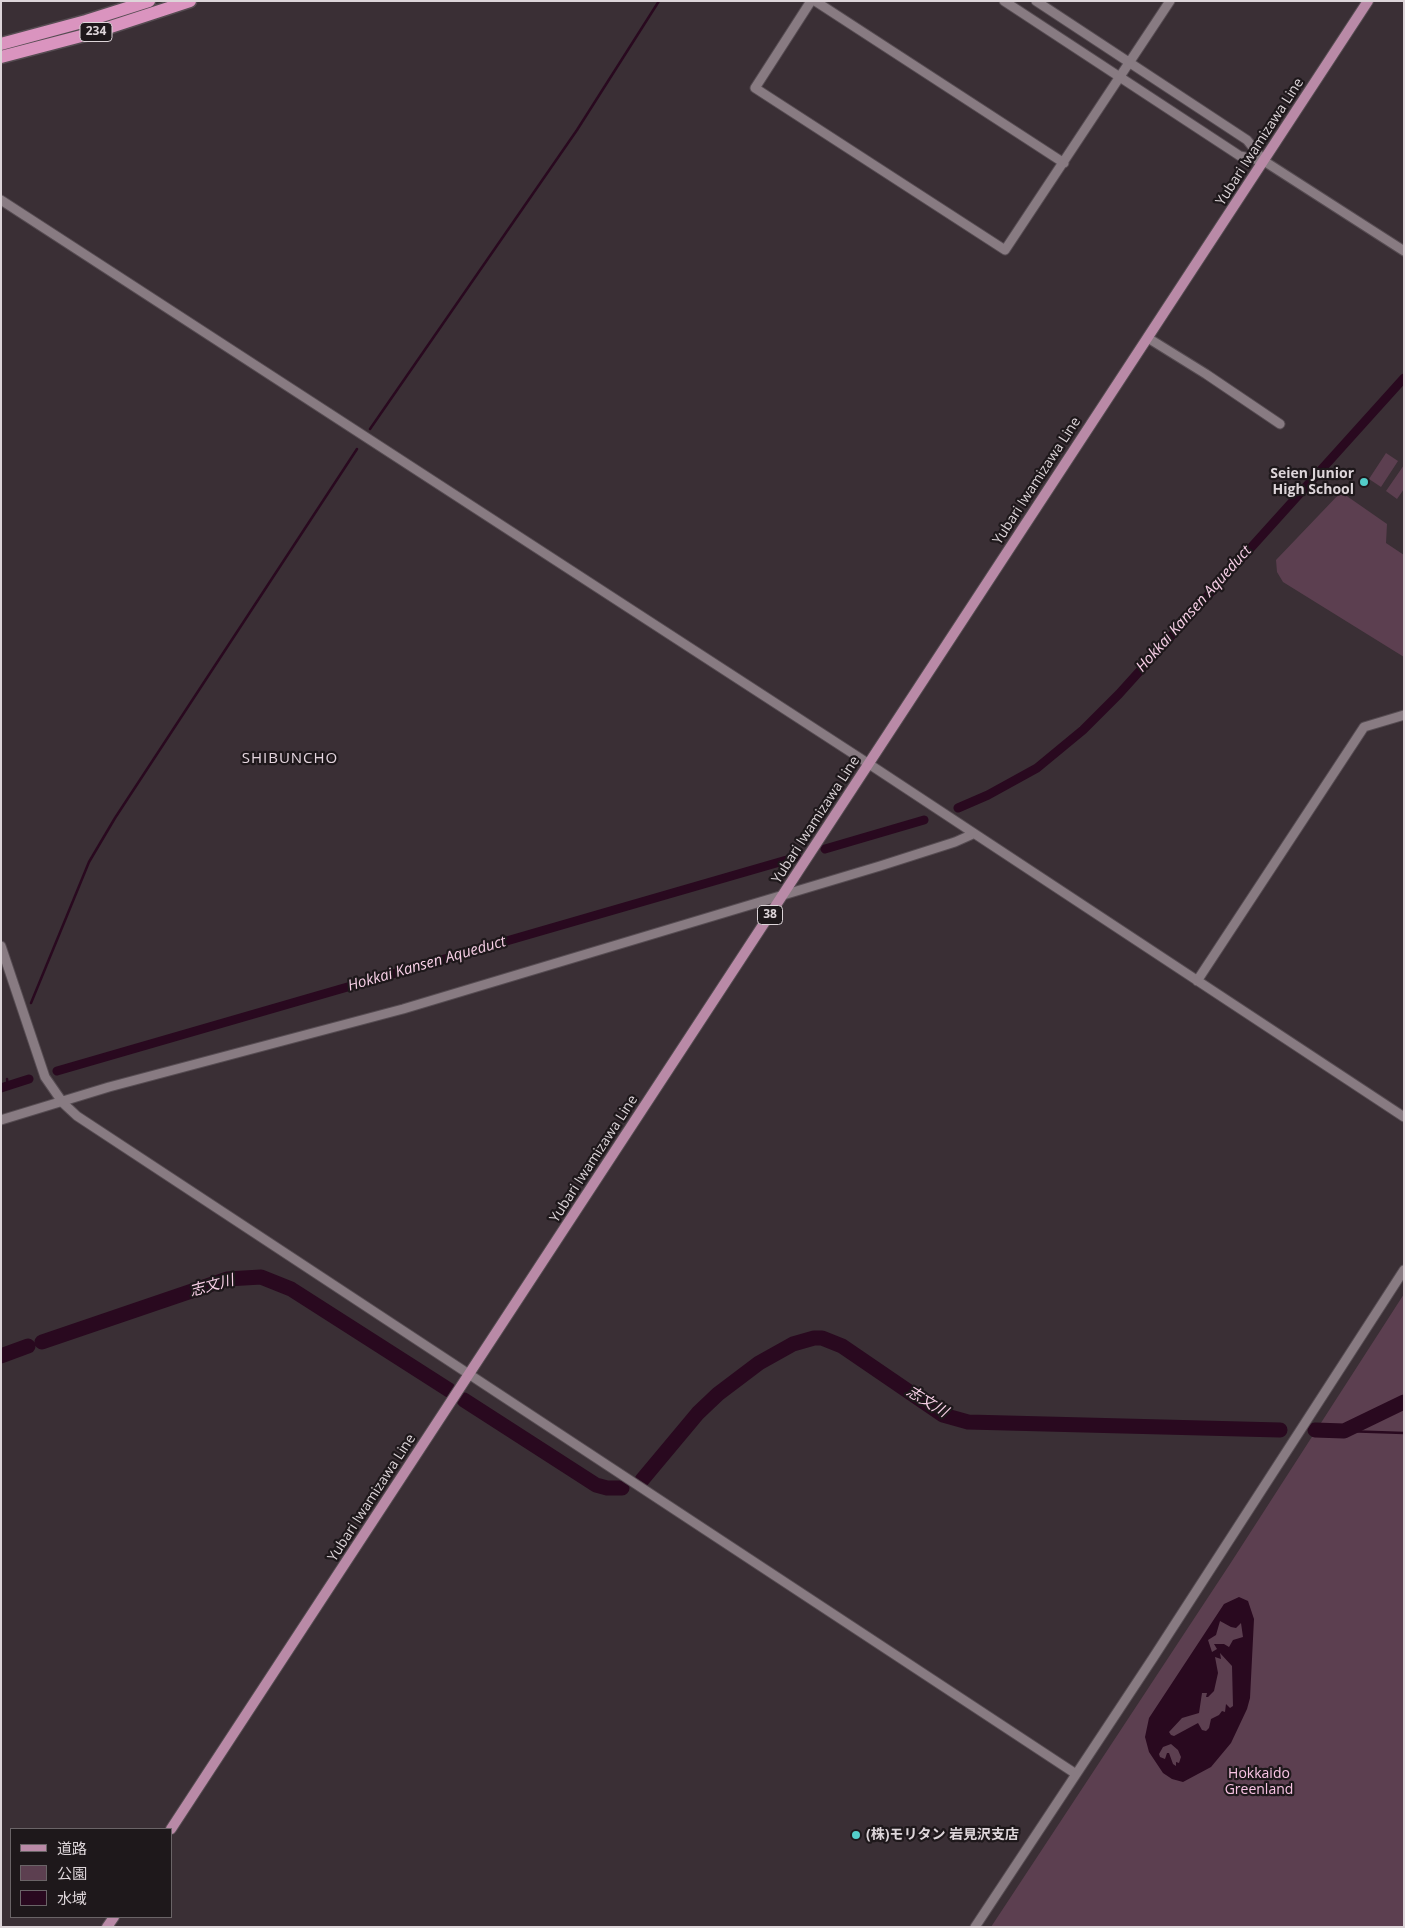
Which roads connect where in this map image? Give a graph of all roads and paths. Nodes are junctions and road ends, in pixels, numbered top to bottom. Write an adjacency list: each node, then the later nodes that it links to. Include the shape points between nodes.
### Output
1 (149, 1): 9 (highway, 234)
2 (190, 1): 10 (highway, 234, via 89,34)
3 (811, 1): 14 (street, via 755,88 1005,250)
4 (815, 1): 14 (street)
5 (1004, 1): 12 (street)
6 (1036, 1): 11 (street)
7 (1170, 1): 11 (street)
8 (1368, 1): 13 (main road, Yubari Iwamizawa Line / 38)
9 (1, 44)
10 (1, 57)
11 (1130, 63): 12 (street); 13 (street, via 1247,140)
12 (1121, 78): 13 (street, via 1240,156); 14 (street)
13 (1264, 160): 16 (street); 17 (main road, Yubari Iwamizawa Line / 38)
14 (1064, 163)
15 (1, 200): 20 (street)
16 (1404, 251)
17 (1148, 338): 18 (street); 20 (main road, Yubari Iwamizawa Line / 38)
18 (1280, 424)
19 (1404, 715): 24 (street, via 1364,727)
20 (869, 764): 21 (street); 22 (main road, Yubari Iwamizawa Line / 38)
21 (973, 834): 22 (street, via 880,866); 24 (street)
22 (784, 893): 25 (street, via 403,1009 109,1087); 29 (main road, Yubari Iwamizawa Line / 38)
23 (1, 946): 25 (street, via 45,1077)
24 (1197, 981): 26 (street)
25 (63, 1103): 27 (street); 29 (street, via 99,1132)
26 (1404, 1117)
27 (1, 1120)
28 (1404, 1270): 30 (street)
29 (470, 1374): 30 (street); 31 (main road, Yubari Iwamizawa Line / 38)
30 (1076, 1774): 32 (street)
31 (172, 1828)
32 (974, 1927)

